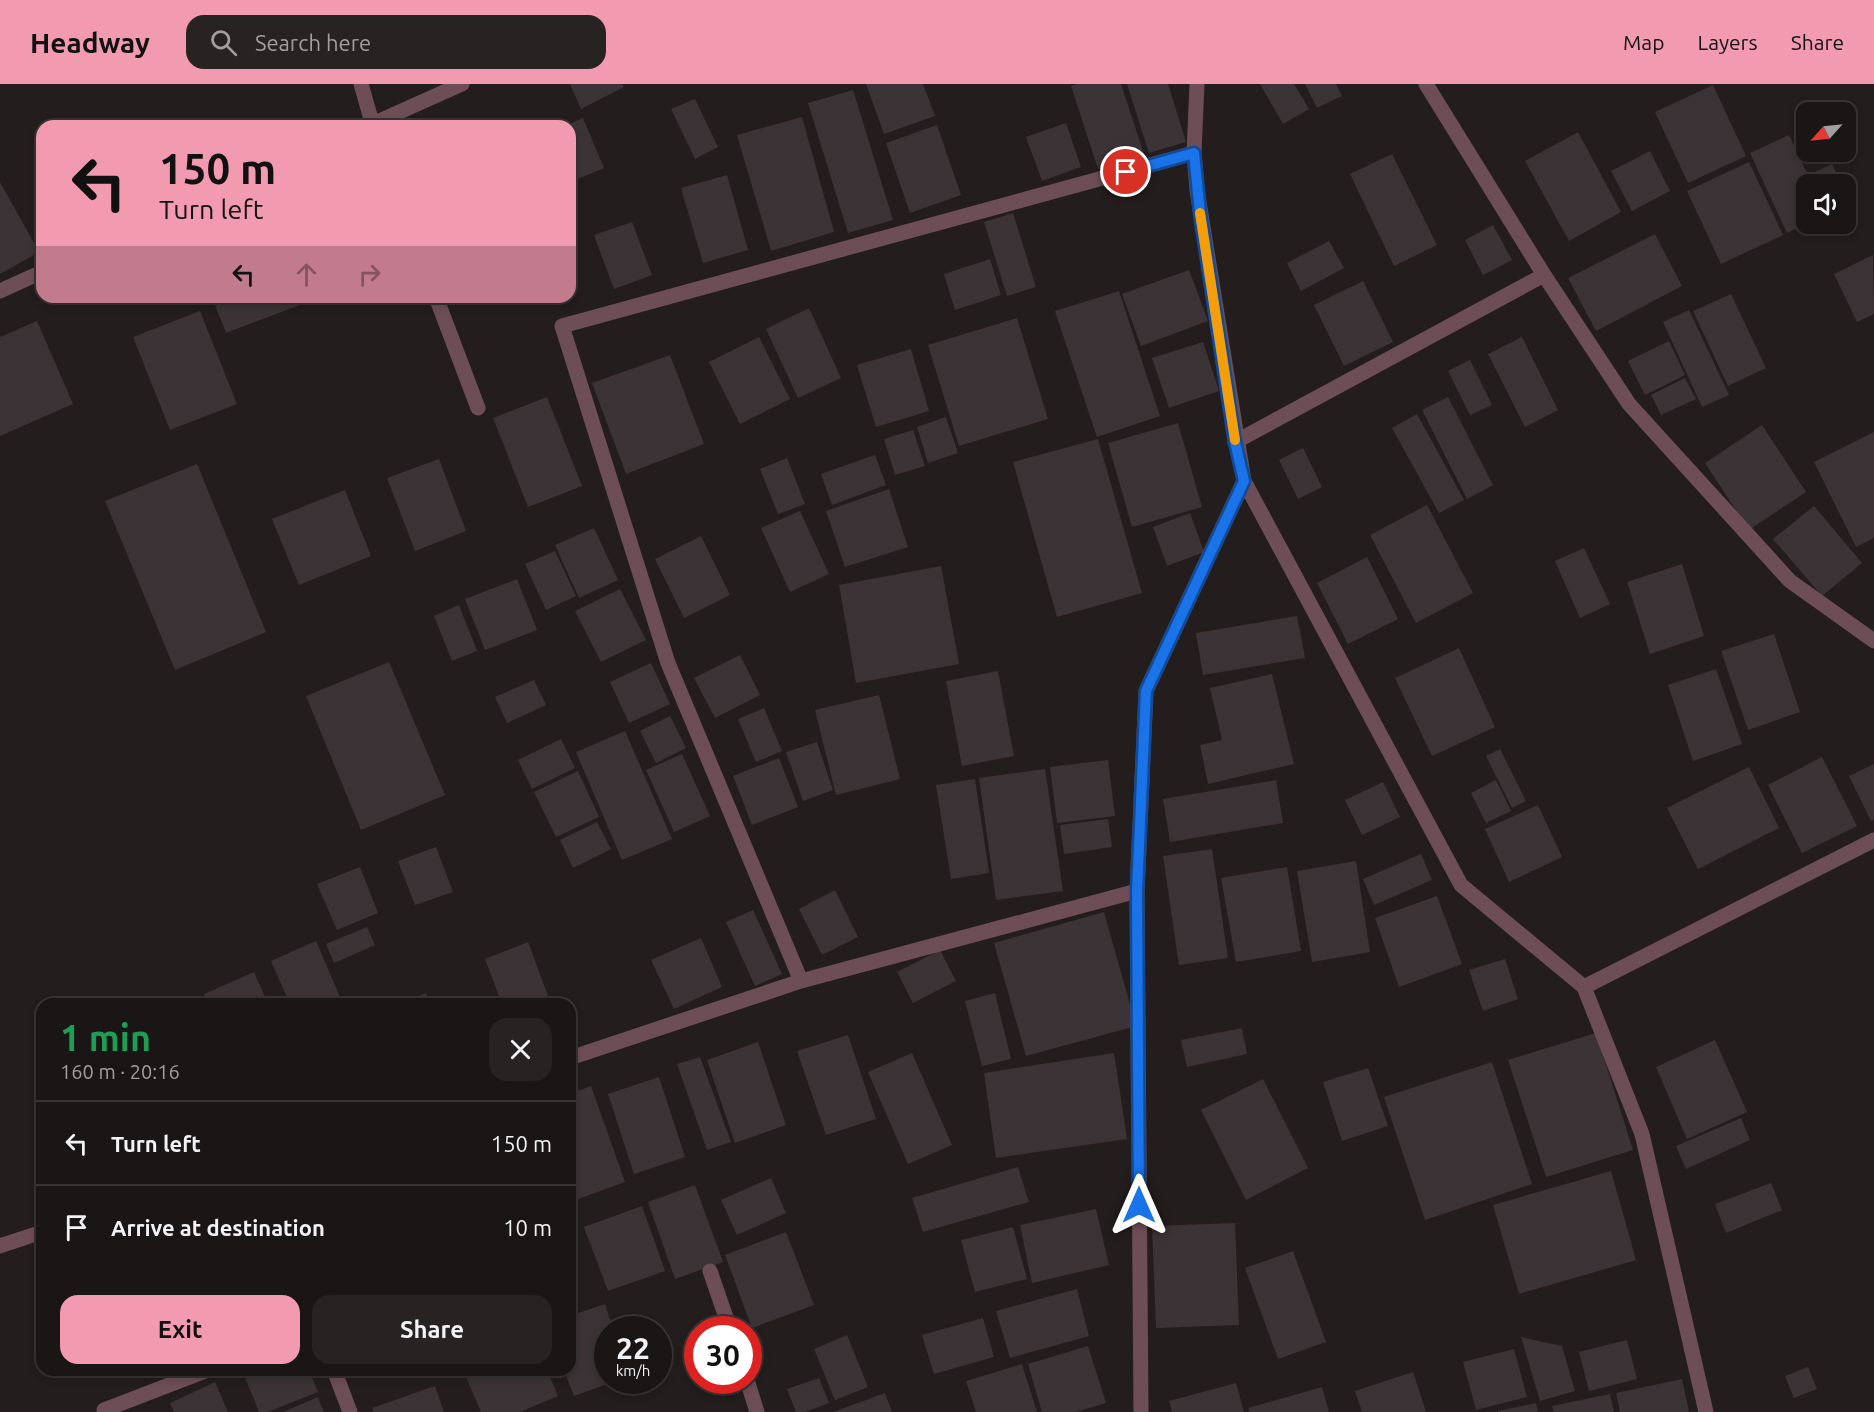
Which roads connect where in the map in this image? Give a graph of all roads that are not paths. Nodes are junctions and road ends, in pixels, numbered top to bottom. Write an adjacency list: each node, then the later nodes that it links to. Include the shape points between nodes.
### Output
1 (361, 84): 5 (street)
2 (462, 84): 6 (street)
3 (1197, 84): 7 (street)
4 (1426, 84): 8 (street)
5 (370, 120)
6 (382, 120)
7 (1194, 153): 13 (street); 18 (street, via 562,326 668,663)
8 (1544, 274): 13 (street); 15 (street, via 1629,404 1790,581)
9 (36, 275): 10 (street)
10 (0, 291)
11 (438, 303): 12 (street)
12 (478, 408)
13 (1235, 442): 14 (street)
14 (1244, 481): 17 (street, via 1146,691); 19 (street, via 1461,885)
15 (1874, 641)
16 (1874, 840): 19 (street)
17 (1137, 891): 18 (street); 31 (street)
18 (801, 981): 20 (street)
19 (1584, 987): 32 (street, via 1642,1134)
20 (576, 1056)
21 (36, 1234): 22 (street)
22 (0, 1246)
23 (710, 1271): 24 (street)
24 (726, 1316)
25 (192, 1376): 28 (street)
26 (336, 1376): 29 (street)
27 (752, 1394): 30 (street)
28 (105, 1412)
29 (350, 1412)
30 (758, 1412)
31 (1141, 1412)
32 (1706, 1412)

